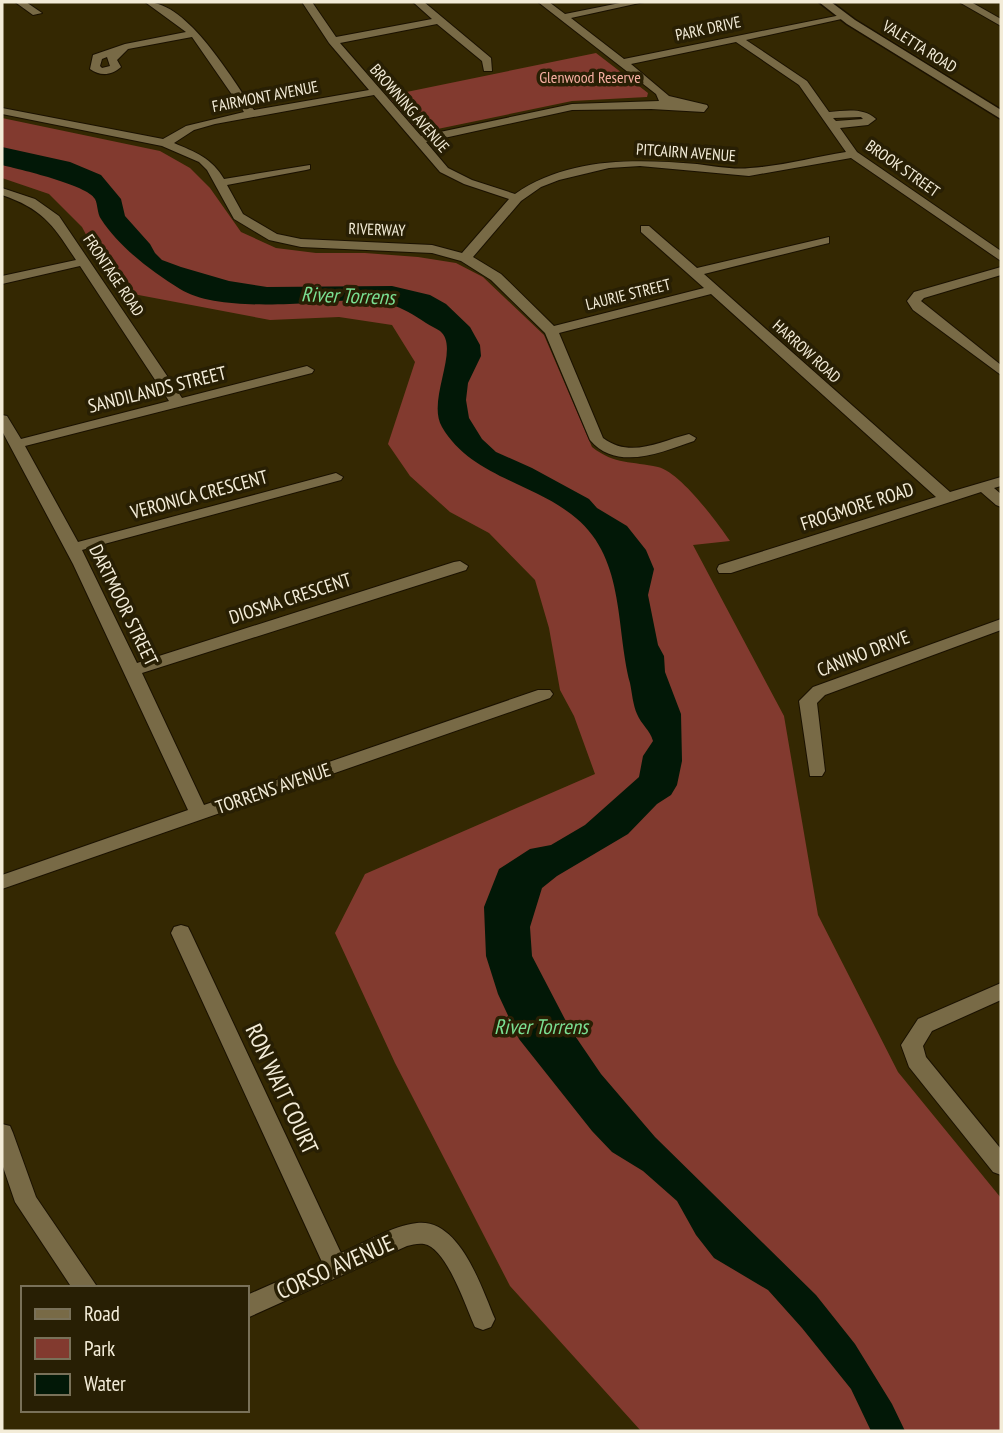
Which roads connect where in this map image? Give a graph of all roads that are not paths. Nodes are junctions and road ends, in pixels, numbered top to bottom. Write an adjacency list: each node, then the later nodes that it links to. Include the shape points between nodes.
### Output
1 (20, 2): 9 (street)
2 (150, 2): 14 (street)
3 (307, 2): 15 (street, BROWNING AVENUE)
4 (418, 2): 12 (street)
5 (543, 2): 10 (street)
6 (639, 2): 10 (street)
7 (824, 2): 11 (street, VALETTA ROAD)
8 (964, 2): 13 (street)
9 (37, 13)
10 (563, 17): 18 (street)
11 (846, 19): 16 (street, PARK DRIVE); 26 (street, VALETTA ROAD)
12 (440, 20): 15 (street); 19 (street, via 487,60)
13 (1001, 23)
14 (195, 33): 17 (street); 25 (street)
15 (333, 41): 21 (street, BROWNING AVENUE)
16 (742, 42): 18 (street, PARK DRIVE); 20 (street, PARK DRIVE); 29 (street, BROOK STREET, via 803,83)
17 (125, 47)
18 (622, 63): 20 (street)
19 (488, 69)
20 (632, 71): 22 (street)
21 (375, 92): 25 (street, FAIRMONT AVENUE); 27 (street, BROWNING AVENUE)
22 (665, 99): 23 (street); 23 (street, via 703,107 692,111)
23 (653, 106): 27 (street, via 570,107)
24 (2, 111): 28 (street, RIVERWAY)
25 (250, 113): 28 (street, FAIRMONT AVENUE, via 190,128)
26 (1001, 115)
27 (418, 140): 33 (street, BROWNING AVENUE, via 444,170)
28 (165, 143): 31 (street, RIVERWAY, via 203,160)
29 (853, 154): 33 (street, PITCAIRN AVENUE, via 749,172 672,164 609,165 555,177); 36 (street, BROOK STREET)
30 (306, 167): 31 (street)
31 (219, 183): 37 (street, RIVERWAY, via 238,216 273,237 301,243 432,249)
32 (2, 191): 38 (street, FRONTAGE ROAD, via 44,207)
33 (517, 198): 37 (street, PITCAIRN AVENUE)
34 (645, 229): 40 (street, HARROW ROAD)
35 (825, 240): 40 (street, LAURIE STREET)
36 (1001, 257)
37 (465, 258): 43 (street, RIVERWAY, via 496,277)
38 (83, 262): 41 (street); 46 (street, FRONTAGE ROAD)
39 (1001, 271): 45 (street, via 919,295 914,301)
40 (694, 273): 42 (street, HARROW ROAD)
41 (2, 280)
42 (713, 290): 43 (street, LAURIE STREET); 53 (street, HARROW ROAD)
43 (551, 331): 48 (street, RIVERWAY, via 604,447 617,453 639,453)
44 (307, 370): 46 (street, SANDILANDS STREET)
45 (1001, 372)
46 (178, 403): 49 (street, SANDILANDS STREET)
47 (2, 419): 49 (street, DARTMOOR STREET)
48 (689, 438)
49 (17, 444): 55 (street, DARTMOOR STREET)
50 (336, 477): 55 (street, VERONICA CRESCENT)
51 (1001, 481): 52 (street, FROGMORE ROAD)
52 (984, 487): 53 (street, FROGMORE ROAD); 54 (street)
53 (947, 498): 57 (street, FROGMORE ROAD)
54 (1001, 502)
55 (72, 548): 59 (street, DARTMOOR STREET)
56 (460, 566): 59 (street, DIOSMA CRESCENT)
57 (725, 569)
58 (1001, 624): 61 (street, CANINO DRIVE, via 819,691 808,701)
59 (133, 670): 62 (street, DARTMOOR STREET)
60 (544, 694): 62 (street, TORRENS AVENUE)
61 (816, 771)
62 (199, 813): 63 (street, TORRENS AVENUE)
63 (2, 882)
64 (181, 933): 68 (street, RON WAIT COURT)
65 (1001, 990): 67 (street, via 925,1025 912,1045 916,1061)
66 (2, 1133): 69 (street, via 26,1202)
67 (1001, 1165)
68 (336, 1267): 70 (street, CORSO AVENUE); 71 (street, CORSO AVENUE, via 405,1236 424,1233 452,1252)
69 (85, 1286)
70 (248, 1307)
71 (483, 1319)

